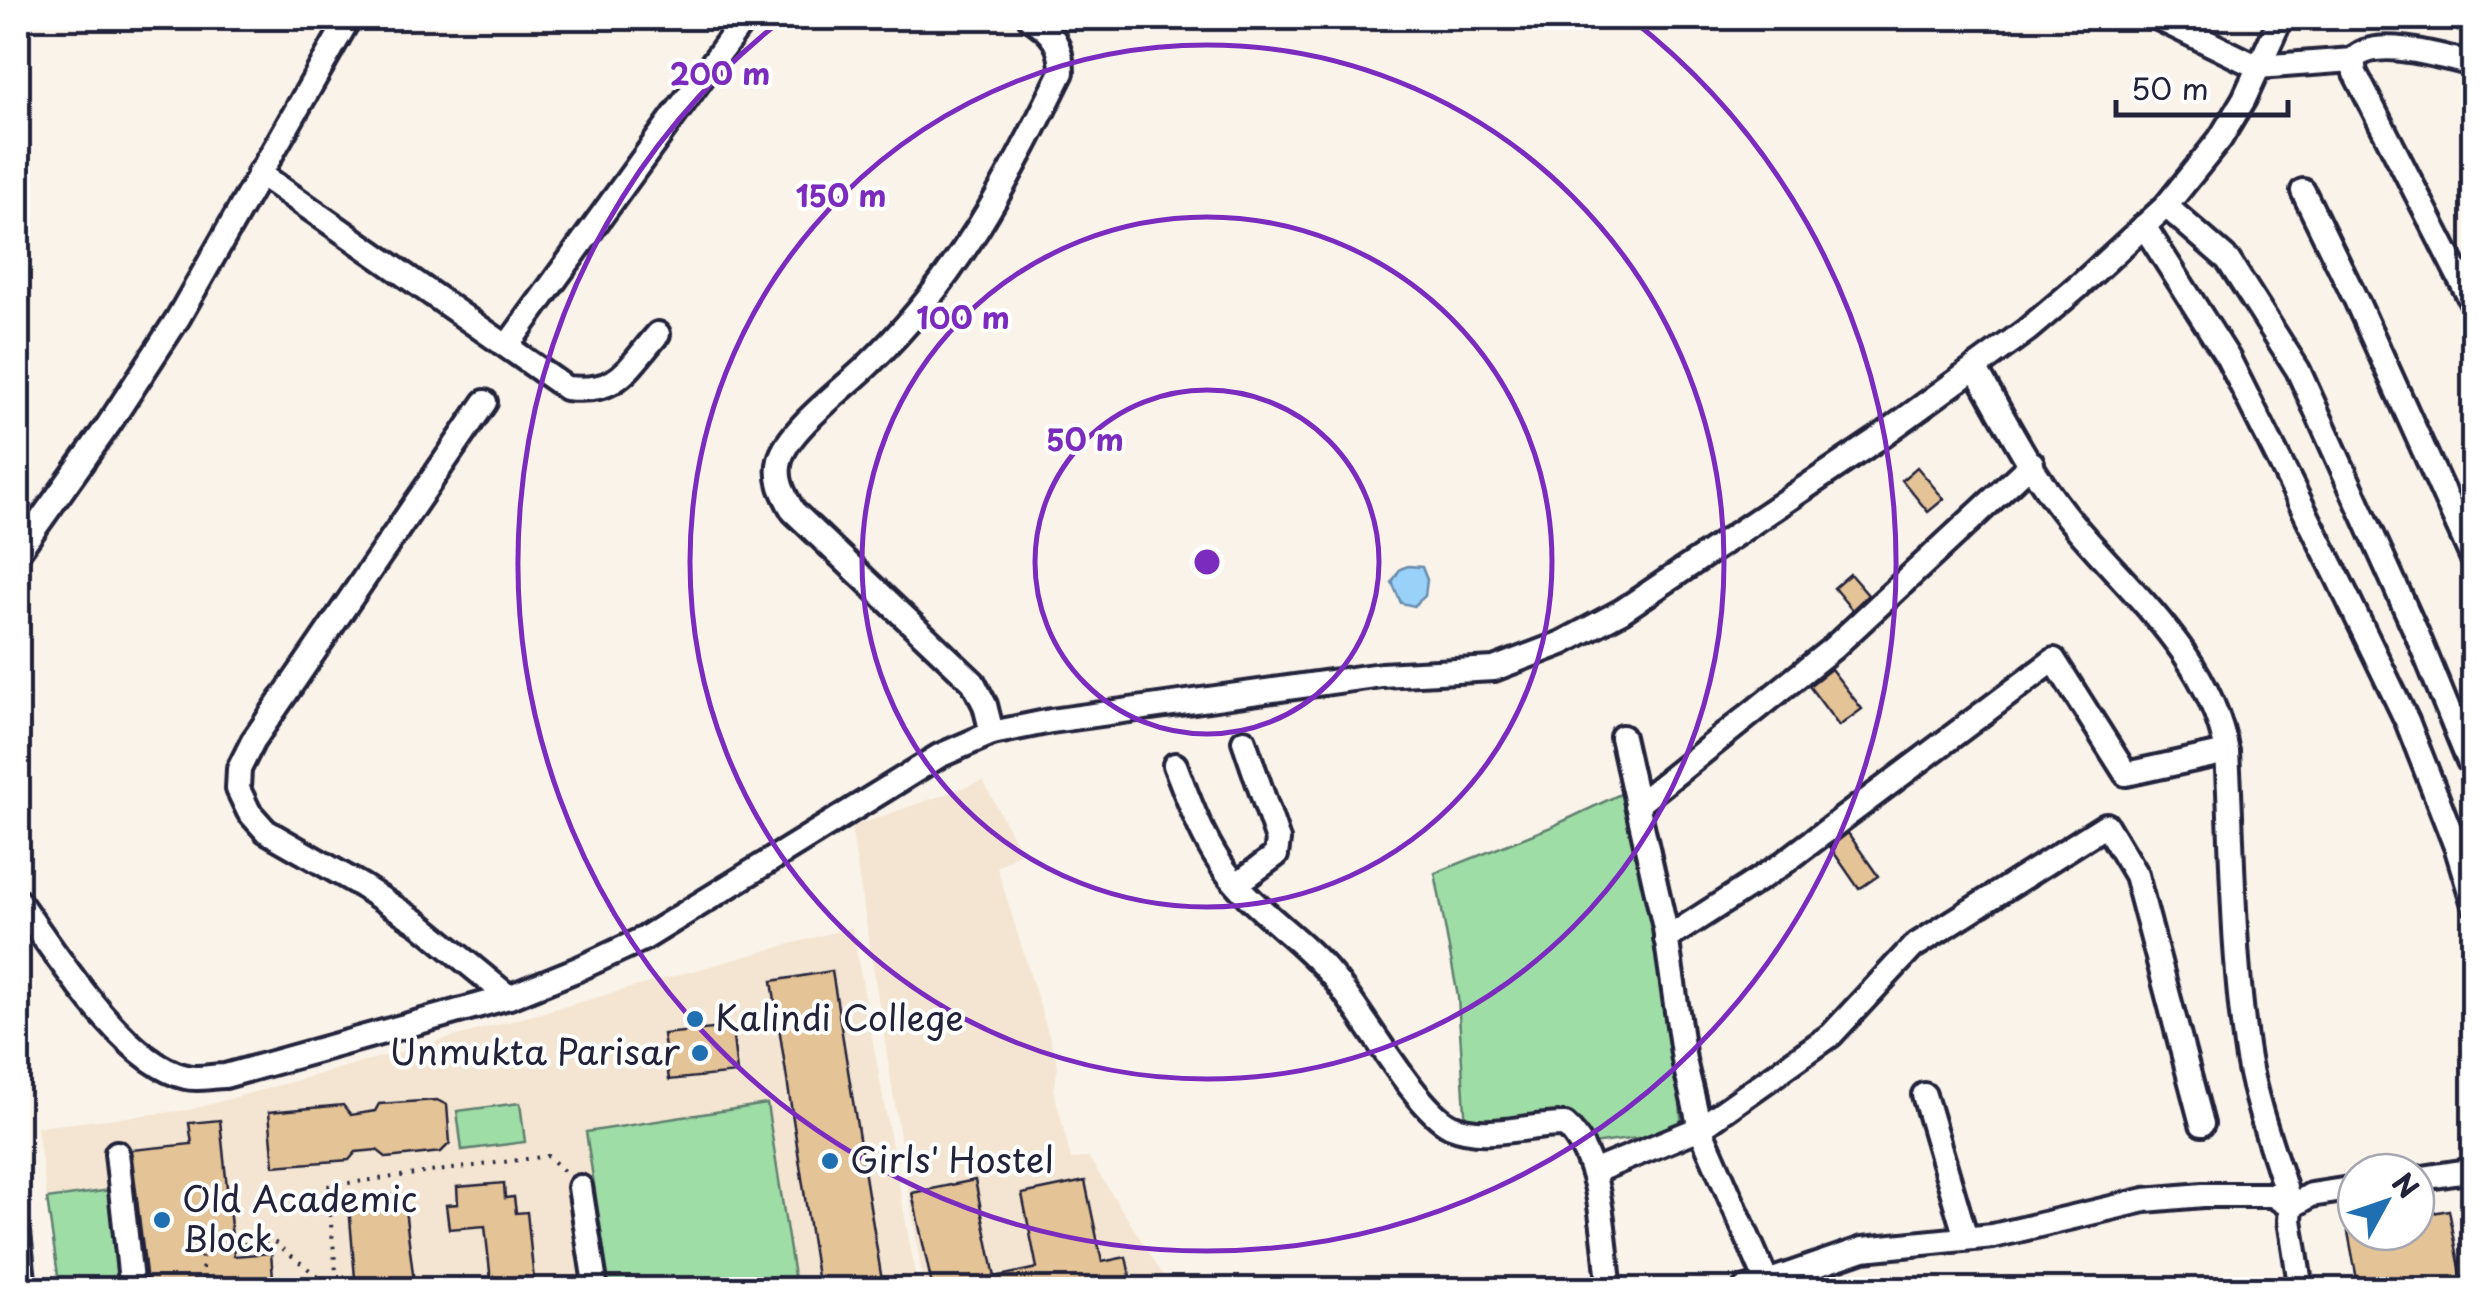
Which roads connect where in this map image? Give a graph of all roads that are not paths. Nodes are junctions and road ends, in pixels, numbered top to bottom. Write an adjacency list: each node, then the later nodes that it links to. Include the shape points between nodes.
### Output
1 (348, 18): 9 (street)
2 (745, 18): 15 (street)
3 (1030, 18): 21 (street, via 1054,36 1062,72 1001,194 887,348 793,437 780,460 779,487 793,511 973,682)
4 (2158, 18): 8 (street)
5 (2281, 18): 8 (street)
6 (2474, 64): 7 (street, via 2383,47 2368,49)
7 (2354, 66): 8 (street); 13 (street)
8 (2258, 67): 11 (street, via 2220,139)
9 (259, 173): 15 (street); 19 (street, via 178,318)
10 (2304, 191): 20 (street)
11 (2166, 206): 12 (street); 25 (street, via 2228,260 2298,370)
12 (2144, 226): 16 (street); 30 (street, via 2228,358 2337,576 2407,721)
13 (2474, 306)
14 (658, 334): 15 (street, via 618,379 594,391 566,388)
15 (507, 346)
16 (1975, 368): 18 (street); 21 (street, via 1622,611 1526,659 1494,669 1381,674)
17 (485, 402): 32 (street, via 253,742 239,769 238,789 266,831 420,924)
18 (2032, 463): 24 (street, via 2062,511 2176,639 2212,700); 27 (street, via 1833,648)
19 (18, 552)
20 (2474, 561)
21 (992, 733): 32 (street, via 872,795 644,938)
22 (1622, 737): 27 (street)
23 (1244, 741): 28 (street, via 1278,840 1276,856)
24 (2227, 752): 31 (street, via 2126,774 2054,660 1782,866); 42 (street, via 2248,1058)
25 (2469, 761)
26 (1175, 766): 28 (street, via 1220,864)
27 (1637, 806): 31 (street)
28 (1237, 884): 38 (street, via 1334,977 1424,1105 1450,1126 1482,1133 1565,1125 1579,1138)
29 (18, 901): 32 (street, via 122,1037 152,1063 188,1078 225,1076)
30 (2474, 905)
31 (1666, 938): 35 (street)
32 (509, 998)
33 (1924, 1095): 44 (street)
34 (2202, 1124): 35 (street, via 2136,875 2106,825 1913,947 1831,1035)
35 (1700, 1128): 38 (street); 45 (street)
36 (117, 1153): 47 (street)
37 (2474, 1170): 39 (street)
38 (1593, 1172): 49 (street)
39 (2436, 1176)
40 (580, 1187): 48 (street)
41 (2336, 1191): 42 (street)
42 (2291, 1207): 44 (street, via 2273,1196 2145,1200); 50 (street)
43 (18, 1232): 46 (street)
44 (1966, 1238): 45 (street, via 1863,1249)
45 (1756, 1286)
46 (24, 1290)
47 (132, 1290)
48 (596, 1290)
49 (1610, 1290)
50 (2301, 1290)

